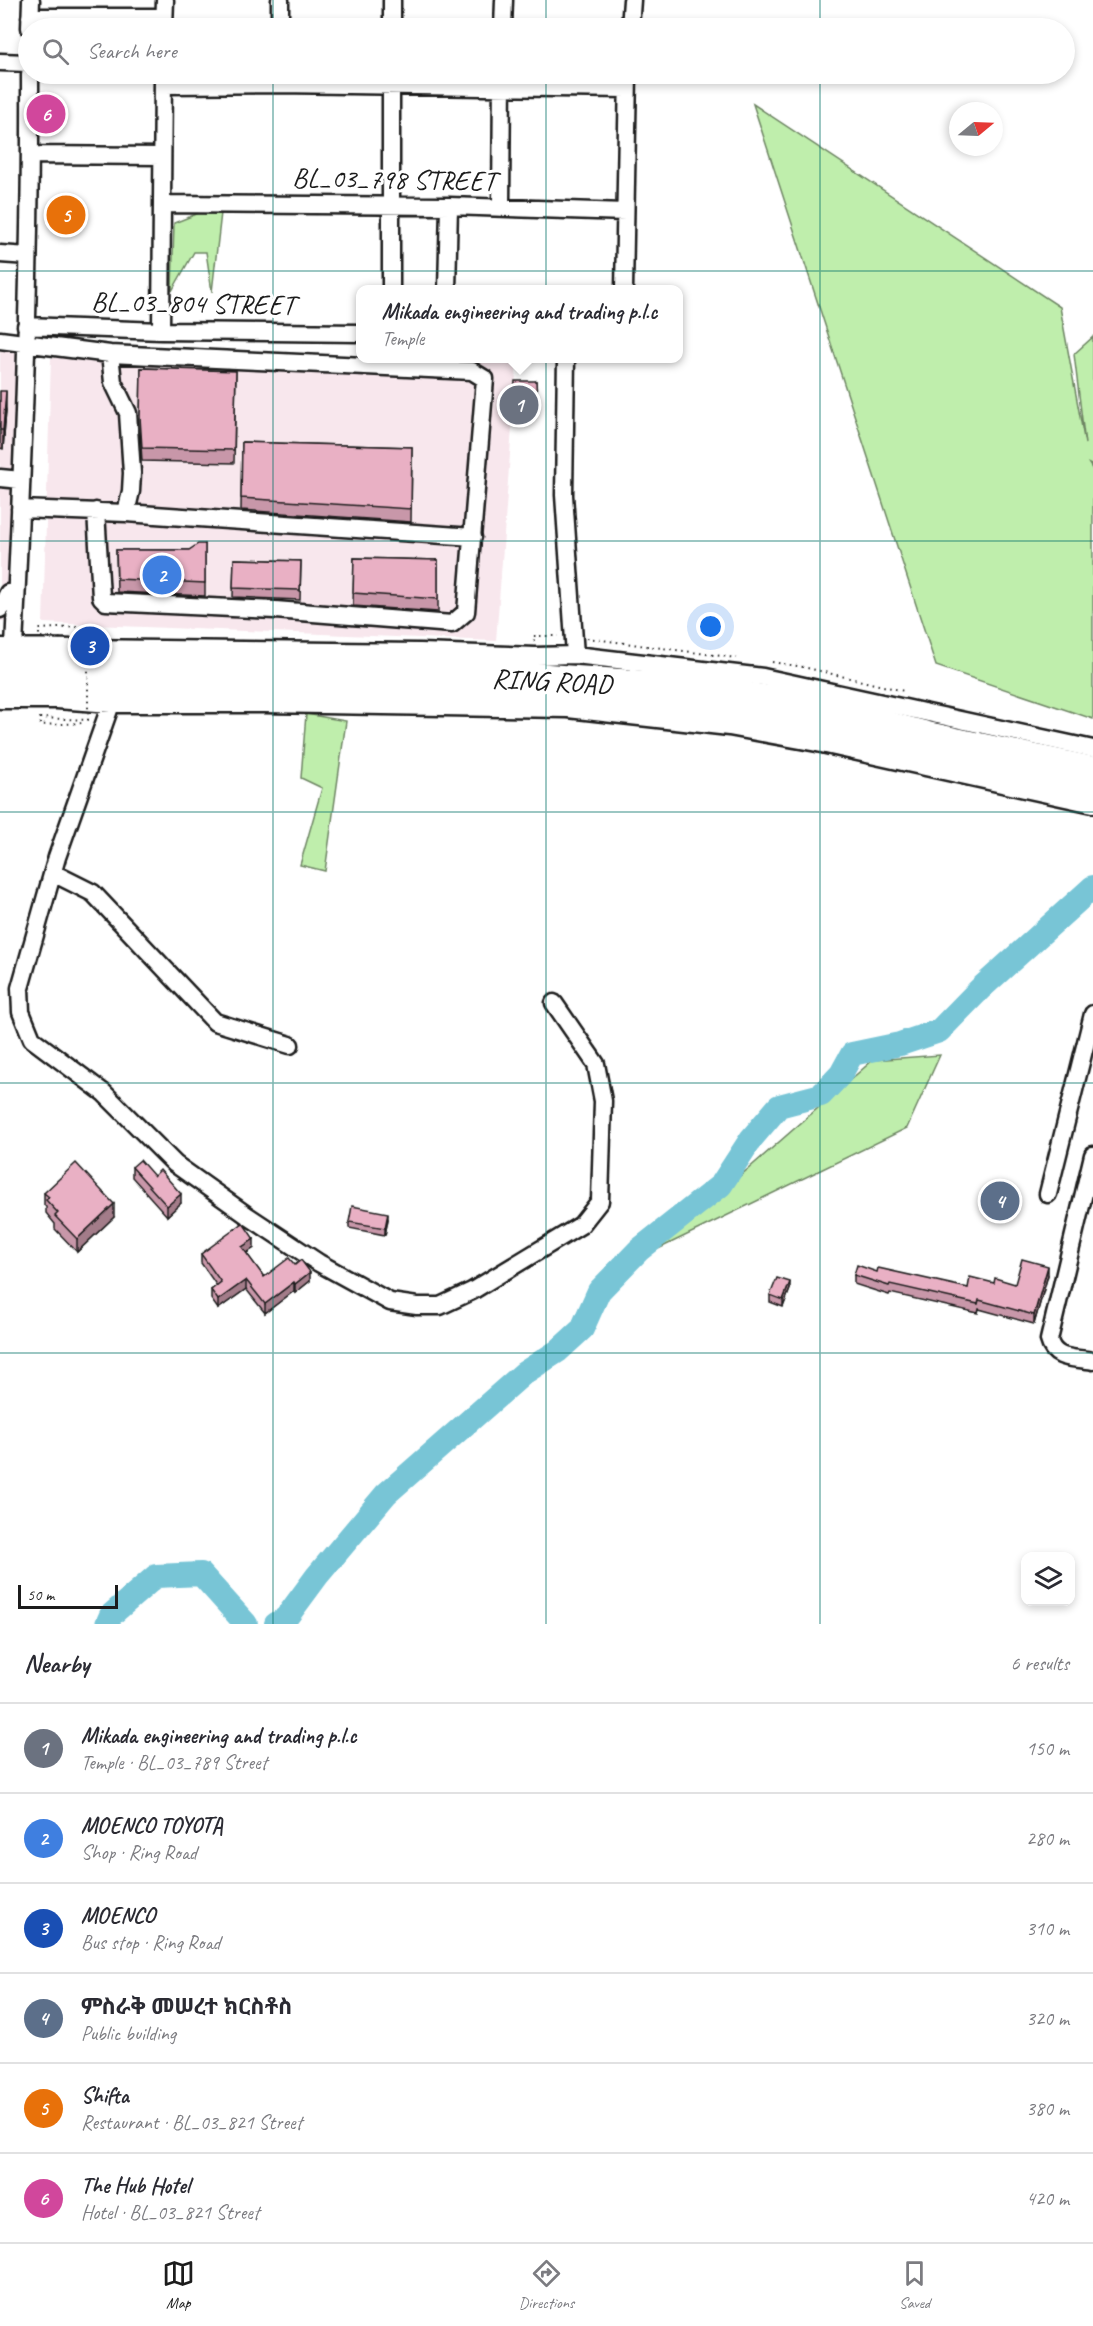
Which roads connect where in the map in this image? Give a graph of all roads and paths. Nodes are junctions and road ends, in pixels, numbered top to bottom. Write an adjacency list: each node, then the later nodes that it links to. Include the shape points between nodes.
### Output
1 (280, 0): 7 (street)
2 (392, 0): 8 (street)
3 (504, 0): 9 (street)
4 (632, 0): 10 (street)
5 (30, 15): 6 (street)
6 (164, 15)
7 (280, 18)
8 (392, 18)
9 (503, 18)
10 (631, 18)
11 (0, 62): 12 (street)
12 (18, 63)
13 (30, 84): 18 (street)
14 (163, 84): 19 (street)
15 (391, 84): 21 (street)
16 (502, 84): 23 (street)
17 (628, 84): 24 (street)
18 (30, 155): 19 (street); 26 (street)
19 (162, 156): 20 (street)
20 (163, 204): 21 (street, BL_03_798 STREET); 30 (street)
21 (391, 205): 22 (street, BL_03_798 STREET); 27 (street)
22 (449, 206): 23 (street, BL_03_798 STREET); 28 (street)
23 (501, 207): 24 (street, BL_03_798 STREET)
24 (625, 212): 29 (street)
25 (0, 254): 26 (street)
26 (27, 256): 32 (street)
27 (391, 285)
28 (447, 285)
29 (624, 285)
30 (161, 331): 31 (street, BL_03_804 STREET); 32 (street, BL_03_804 STREET)
31 (356, 333)
32 (25, 334): 33 (street); 34 (street); 37 (street)
33 (0, 340)
34 (110, 354): 40 (street, via 113,382 128,413 132,473); 41 (street, via 480,374 486,388)
35 (566, 363): 46 (street, via 564,495)
36 (0, 478): 37 (street)
37 (21, 480): 38 (street)
38 (20, 509): 39 (street); 42 (street)
39 (96, 511): 40 (street); 41 (street, via 104,552 101,597 106,602 452,624 466,612)
40 (126, 513): 41 (street)
41 (473, 537)
42 (16, 591): 43 (street, via 8,593); 45 (street)
43 (0, 609)
44 (77, 627): 50 (path, bridge, via 39,630 39,637 88,640 88,720 39,718 40,725)
45 (5, 653): 46 (street, RING ROAD); 52 (highway, RING ROAD, via 55,664 452,671 692,686 815,705)
46 (574, 655): 51 (street, RING ROAD, via 763,677)
47 (0, 684): 53 (highway, RING ROAD, via 536,692 641,699 780,719)
48 (0, 700): 49 (street, RING ROAD)
49 (111, 704): 54 (street, RING ROAD, via 568,709 740,729); 55 (street)
50 (84, 723)
51 (1093, 749)
52 (1093, 769)
53 (1093, 787)
54 (1093, 804)
55 (53, 873): 56 (street, via 20,988 21,1012 32,1039 104,1093 175,1164 319,1263 390,1302 440,1306 472,1291 581,1225 600,1201 603,1101 596,1064); 58 (street, via 93,892 215,1022)
56 (554, 1003)
57 (1093, 1014): 60 (street)
58 (290, 1045)
59 (1093, 1155): 61 (street, via 1049,1340 1050,1348 1062,1357)
60 (1048, 1194)
61 (1093, 1361)

